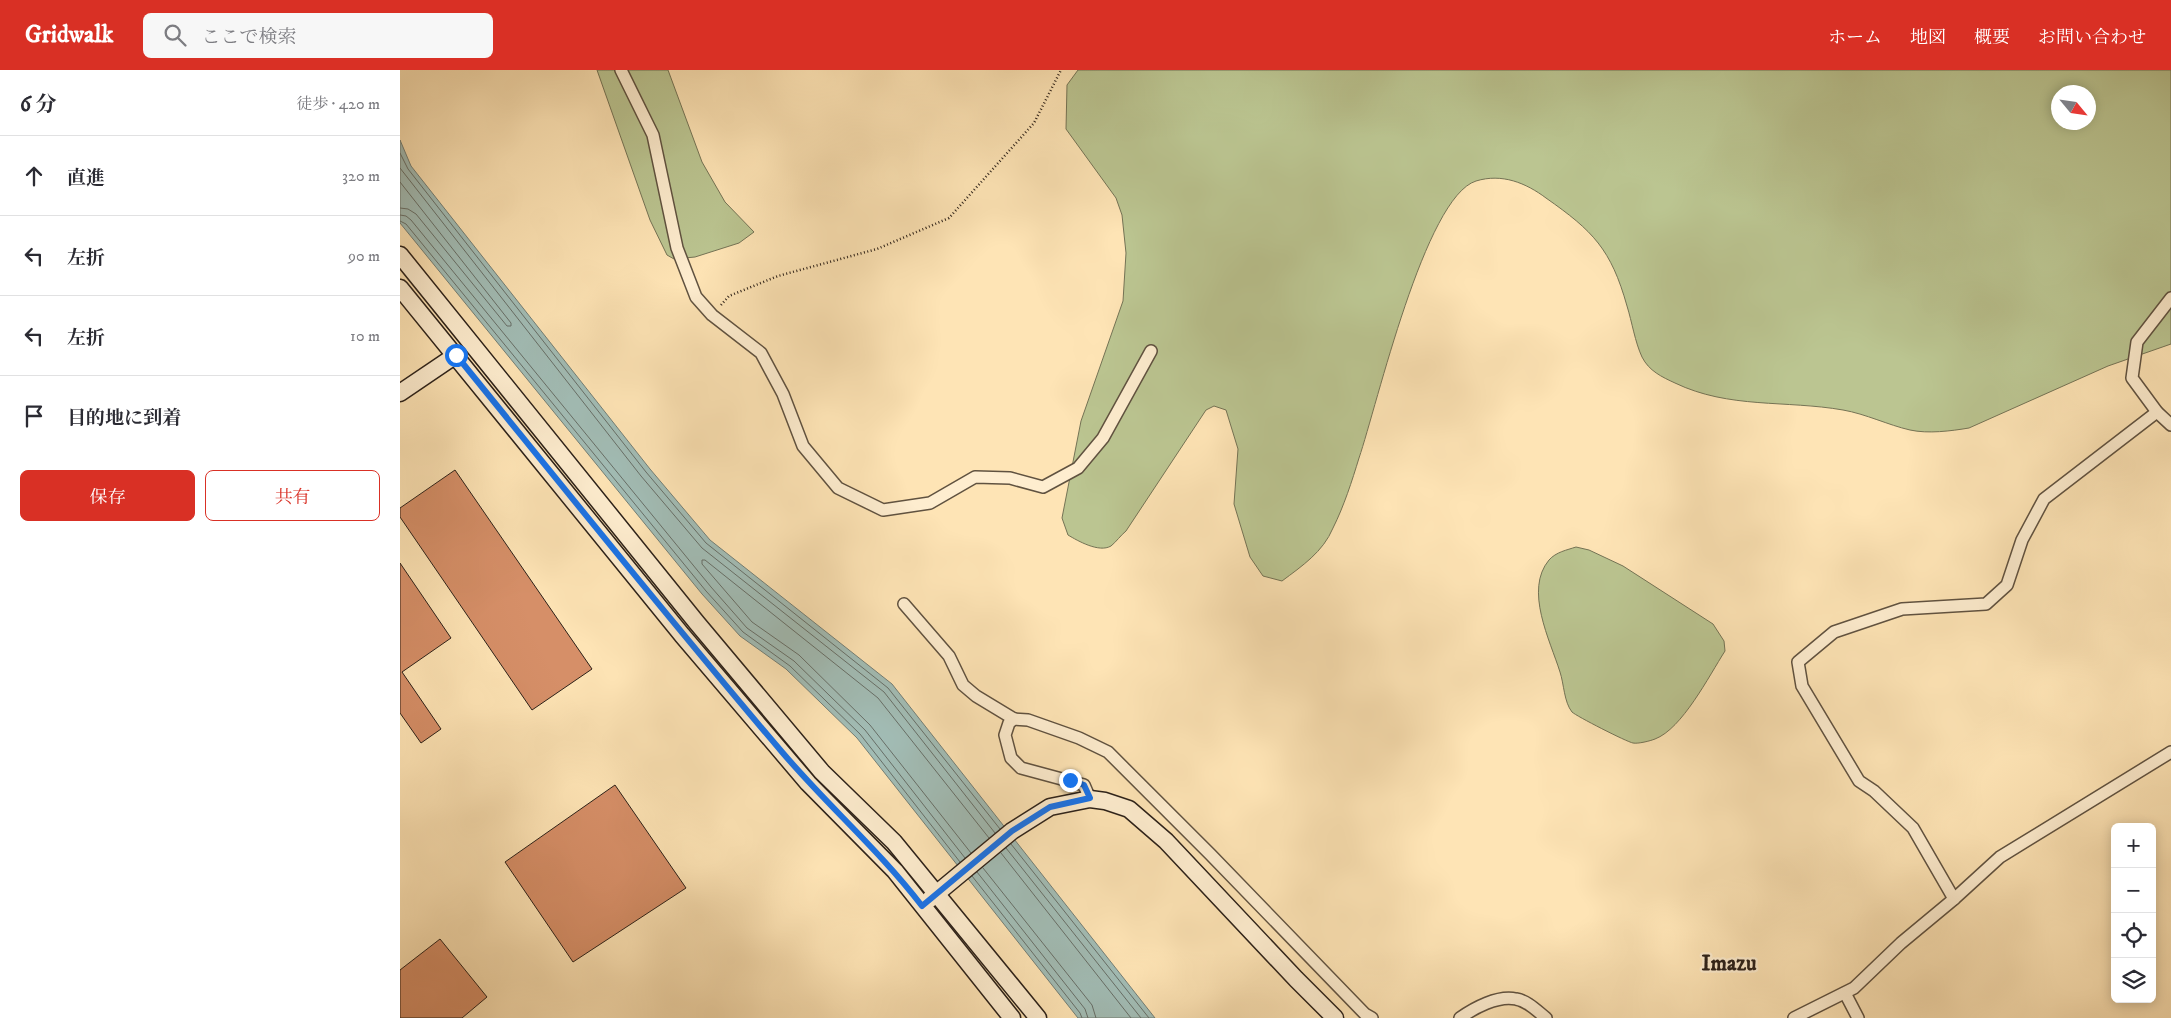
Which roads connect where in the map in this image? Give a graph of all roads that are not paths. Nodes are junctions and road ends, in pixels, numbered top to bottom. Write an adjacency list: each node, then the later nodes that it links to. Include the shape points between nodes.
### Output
1 (621, 70): 5 (street, via 653,135 677,248 696,297 761,353 783,394 803,446 838,488 883,510 930,503 975,477 1010,478 1043,487 1078,468 1103,438)
2 (400, 255): 14 (street, via 697,623 822,772)
3 (400, 288): 6 (street)
4 (2171, 298): 8 (street, via 2136,342 2132,378)
5 (1150, 351)
6 (456, 355): 7 (street); 16 (street, via 682,635 808,783 895,871)
7 (400, 392)
8 (2156, 412): 9 (street); 15 (street, via 2044,498 2022,540 2007,584 1986,604 1902,609 1834,632 1798,662 1802,686 1859,781 1913,828)
9 (2171, 425)
10 (904, 604): 11 (street, via 948,656 963,685)
11 (1014, 719): 13 (street, via 1005,735 1011,758 1021,768 1084,785); 21 (street, via 1028,720 1108,752)
12 (2171, 752): 15 (street, via 2000,857)
13 (1090, 798): 14 (street, via 1050,807 1012,831); 20 (street, via 1129,810 1166,841)
14 (944, 888): 16 (street); 19 (street)
15 (1954, 899): 17 (street)
16 (922, 906): 18 (street)
17 (1845, 993): 24 (street); 25 (street)
18 (1012, 1018)
19 (1038, 1018)
20 (1335, 1018)
21 (1372, 1018)
22 (1460, 1018): 23 (street, via 1491,1002 1515,998)
23 (1546, 1018)
24 (1794, 1018)
25 (1858, 1018)

